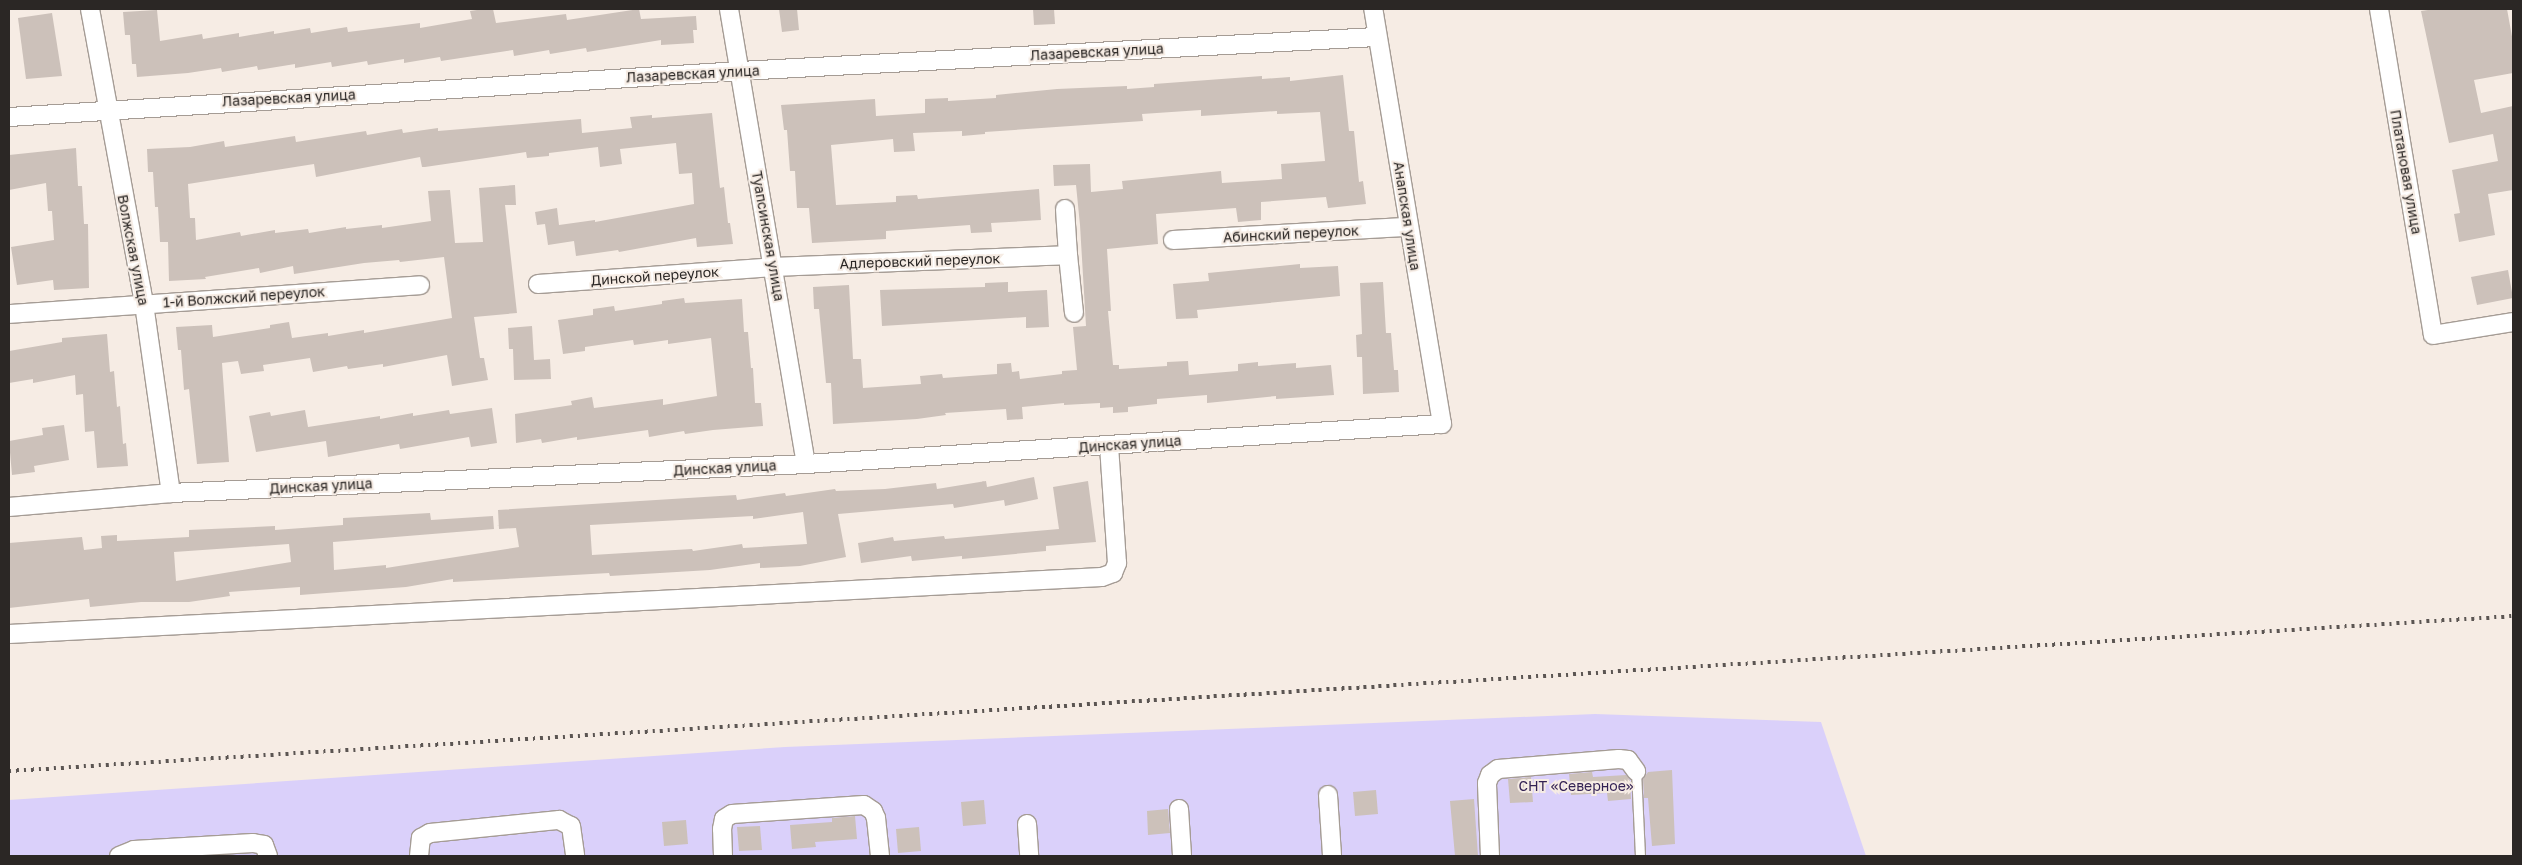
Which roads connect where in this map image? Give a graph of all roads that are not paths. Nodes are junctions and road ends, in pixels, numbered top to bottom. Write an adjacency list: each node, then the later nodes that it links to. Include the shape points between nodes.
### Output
1 (90, 9): 7 (street, Волжская улица)
2 (729, 9): 6 (street, Туапсинская улица)
3 (1372, 9): 5 (street, Анапская улица)
4 (2379, 9): 19 (street, Платановая улица, via 2433,335)
5 (1377, 37): 6 (street, Лазаревская улица); 10 (street, Анапская улица)
6 (740, 71): 7 (street, Лазаревская улица); 13 (street, Туапсинская улица)
7 (107, 109): 8 (street, Лазаревская улица); 16 (street, Волжская улица)
8 (9, 116)
9 (1065, 209): 12 (street)
10 (1409, 227): 11 (street, Абинский переулок); 20 (street, Анапская улица)
11 (1172, 240)
12 (1068, 255): 13 (street, Адлеровский переулок); 17 (street)
13 (773, 267): 14 (street, Динской переулок); 22 (street, Туапсинская улица)
14 (538, 284)
15 (420, 285): 16 (street, 1-й Волжский переулок)
16 (144, 304): 18 (street, 1-й Волжский переулок); 23 (street, Волжская улица)
17 (1074, 313)
18 (9, 314)
19 (2513, 322)
20 (1442, 424): 21 (street, Динская улица)
21 (1109, 445): 22 (street, Динская улица); 25 (street, via 1117,563 1113,573 1102,577)
22 (806, 464): 23 (street, Динская улица)
23 (171, 493): 24 (street, Динская улица)
24 (9, 507)
25 (9, 634)
26 (1636, 771): 39 (street, via 1628,760 1619,759 1498,769 1490,775 1486,794); 40 (lane)
27 (1328, 795): 38 (street)
28 (1179, 809): 37 (street)
29 (1027, 824): 36 (street)
30 (119, 856): 31 (street, via 134,850 253,843 264,845)
31 (268, 856)
32 (419, 856): 33 (street, via 421,838 430,833 559,820 571,826)
33 (575, 856)
34 (724, 856): 35 (street, via 724,819 739,813 864,805 874,811)
35 (880, 856)
36 (1029, 856)
37 (1182, 856)
38 (1332, 856)
39 (1490, 856)
40 (1640, 856)

